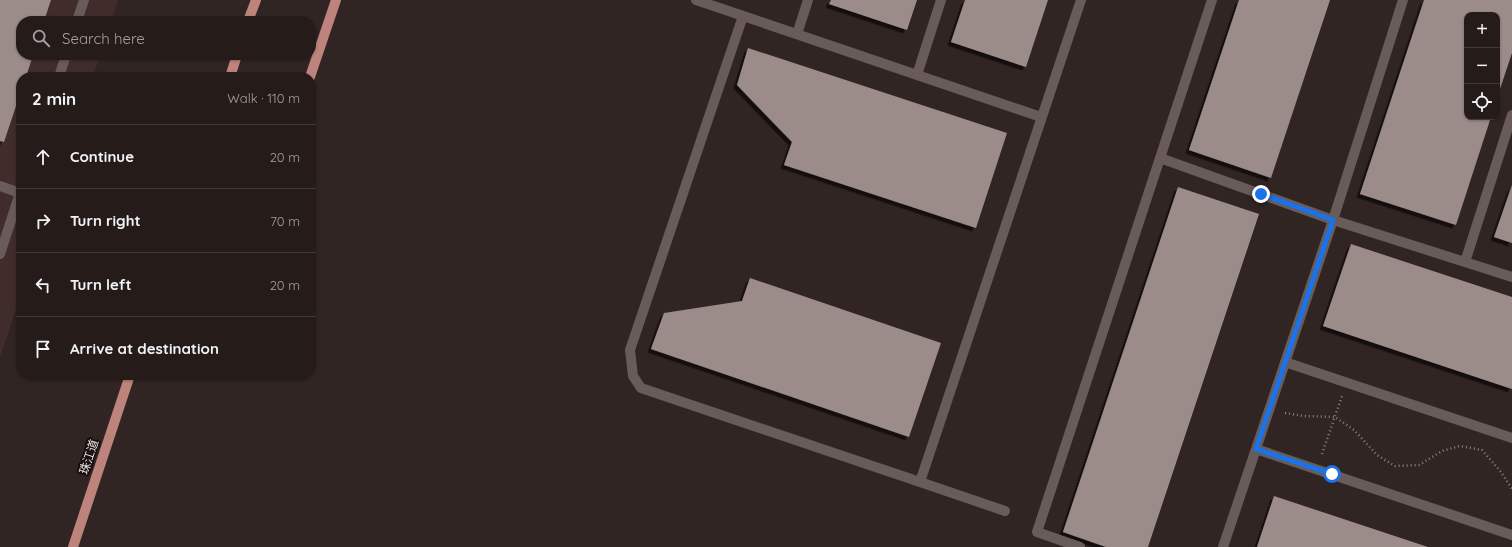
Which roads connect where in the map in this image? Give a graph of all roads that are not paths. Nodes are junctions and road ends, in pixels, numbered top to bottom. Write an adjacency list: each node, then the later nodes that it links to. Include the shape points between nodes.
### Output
1 (84, 0): 10 (lane)
2 (256, 0): 11 (main road)
3 (336, 0): 14 (main road)
4 (696, 0): 12 (lane)
5 (808, 0): 13 (lane)
6 (941, 0): 21 (lane)
7 (1081, 0): 23 (lane)
8 (1212, 0): 24 (lane)
9 (1403, 0): 28 (lane)
10 (79, 16)
11 (250, 16)
12 (743, 16): 13 (lane); 36 (lane, via 630,350 633,376 641,388)
13 (797, 34): 21 (lane)
14 (316, 59)
15 (64, 60): 18 (lane)
16 (235, 60): 19 (main road)
17 (316, 60): 20 (main road)
18 (61, 72)
19 (232, 72)
20 (312, 72)
21 (916, 75): 23 (lane)
22 (1512, 114): 30 (lane)
23 (1041, 117): 36 (lane)
24 (1160, 158): 28 (lane); 40 (lane, via 1037,532)
25 (0, 186): 26 (lane)
26 (16, 190)
27 (16, 206): 29 (lane)
28 (1333, 220): 30 (lane); 32 (lane)
29 (0, 254)
30 (1465, 262): 31 (lane)
31 (1512, 277)
32 (1285, 362): 34 (lane); 35 (lane)
33 (128, 380): 39 (main road, 珠江道)
34 (1512, 438)
35 (1256, 449): 38 (lane); 41 (lane)
36 (920, 482): 37 (lane)
37 (1005, 512)
38 (1512, 534)
39 (73, 547)
40 (1080, 547)
41 (1223, 547)

